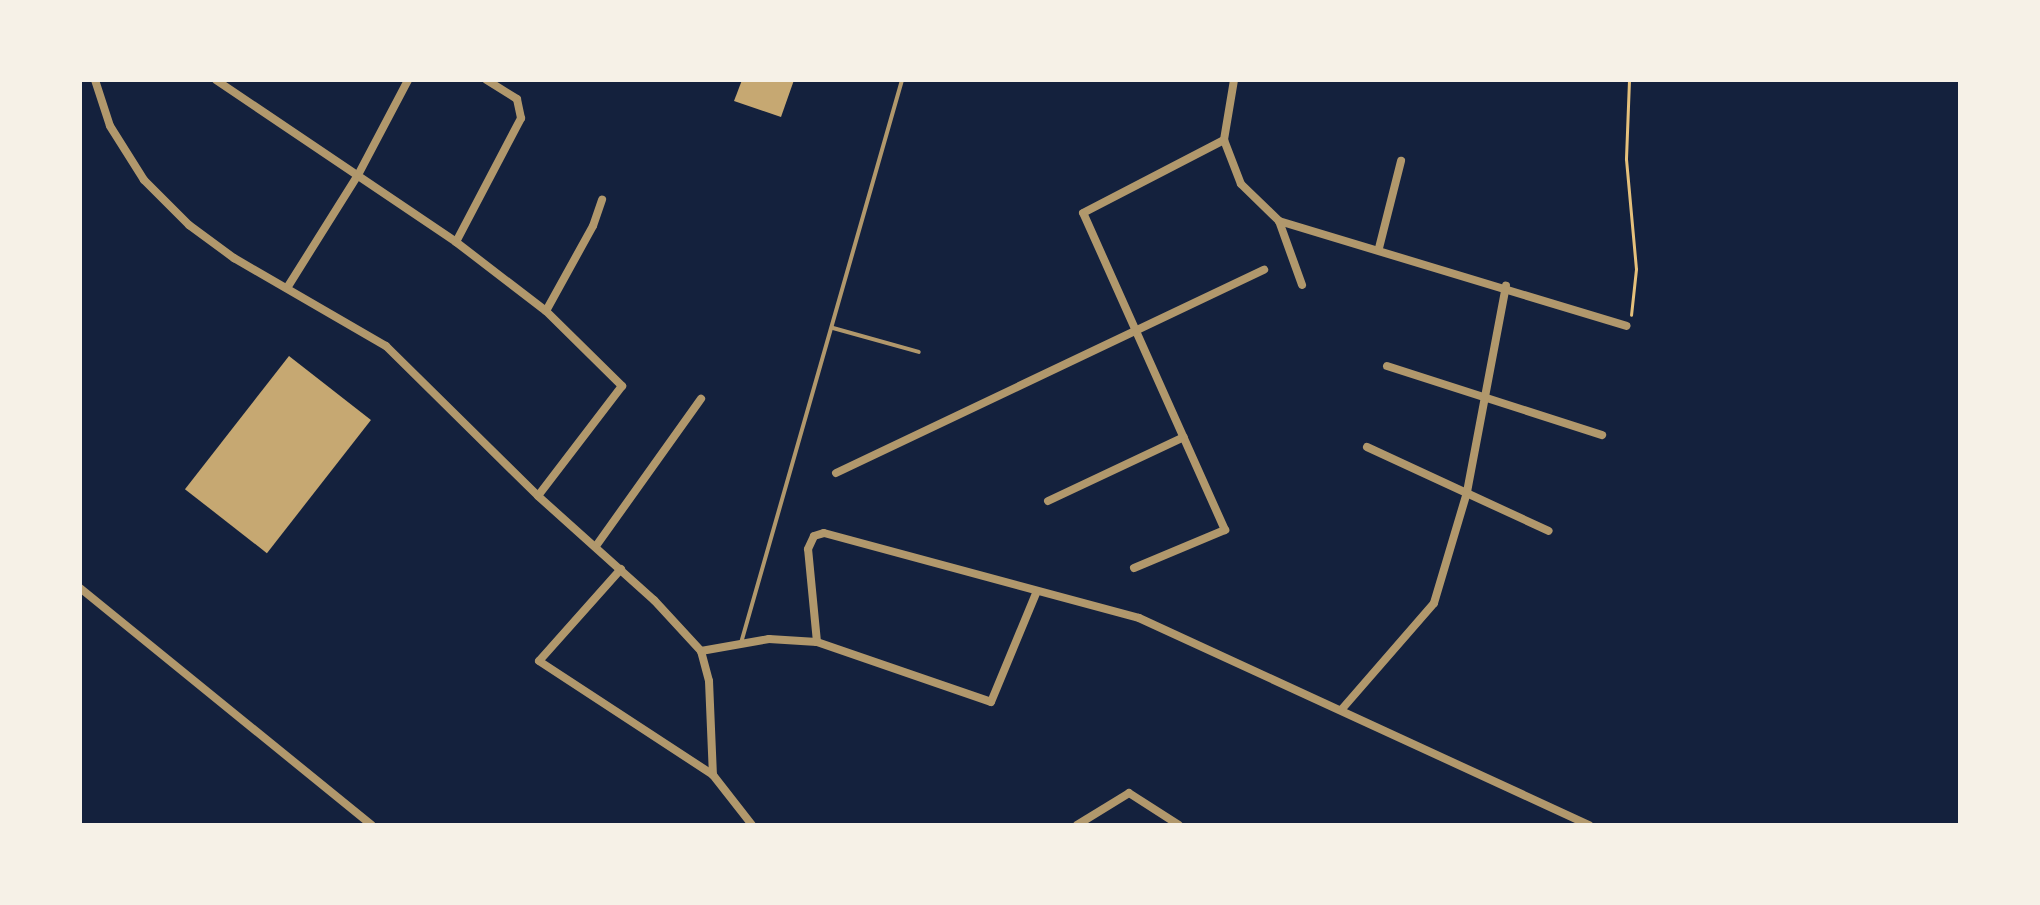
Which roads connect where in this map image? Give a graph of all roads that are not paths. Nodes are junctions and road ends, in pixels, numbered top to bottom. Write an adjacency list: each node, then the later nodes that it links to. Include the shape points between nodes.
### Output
1 (95, 80): 17 (street, via 110,126 144,180 189,225)
2 (216, 80): 9 (street)
3 (408, 80): 9 (street)
4 (487, 80): 12 (street, via 517,99 521,118)
5 (902, 80): 20 (lane)
6 (1234, 80): 7 (street)
7 (1224, 140): 11 (street, via 1241,184); 21 (street, via 1083,213)
8 (1401, 161): 13 (street)
9 (358, 175): 12 (street); 17 (street)
10 (602, 200): 18 (street)
11 (1279, 221): 13 (street); 15 (street)
12 (456, 242): 18 (street)
13 (1379, 248): 16 (street)
14 (1264, 270): 21 (street)
15 (1302, 285)
16 (1506, 286): 19 (street); 24 (street)
17 (287, 288): 31 (street, via 386,346)
18 (546, 311): 31 (street, via 622,386)
19 (1627, 326)
20 (833, 327): 22 (lane); 40 (lane)
21 (1136, 330): 27 (street); 29 (street)
22 (919, 352)
23 (1387, 366): 24 (street)
24 (1484, 396): 26 (street); 30 (street)
25 (701, 399): 34 (street)
26 (1602, 435)
27 (1184, 437): 32 (street); 35 (street, via 1225,530)
28 (1367, 447): 30 (street)
29 (836, 473)
30 (1467, 492): 33 (street); 42 (street, via 1434,603)
31 (538, 496): 34 (street)
32 (1048, 501)
33 (1549, 531)
34 (596, 546): 36 (street)
35 (1134, 568)
36 (621, 569): 41 (street); 43 (street, via 539,661)
37 (80, 588): 44 (street)
38 (1037, 591): 39 (street, via 991,702); 39 (street, via 824,533 814,536 808,549); 42 (street, via 1139,618)
39 (817, 642): 40 (street)
40 (741, 643): 41 (street)
41 (701, 651): 43 (street, via 709,681)
42 (1342, 709): 48 (street)
43 (713, 775): 45 (street)
44 (372, 825)
45 (752, 825)
46 (1077, 825): 47 (street, via 1129,793)
47 (1179, 825)
48 (1590, 825)

